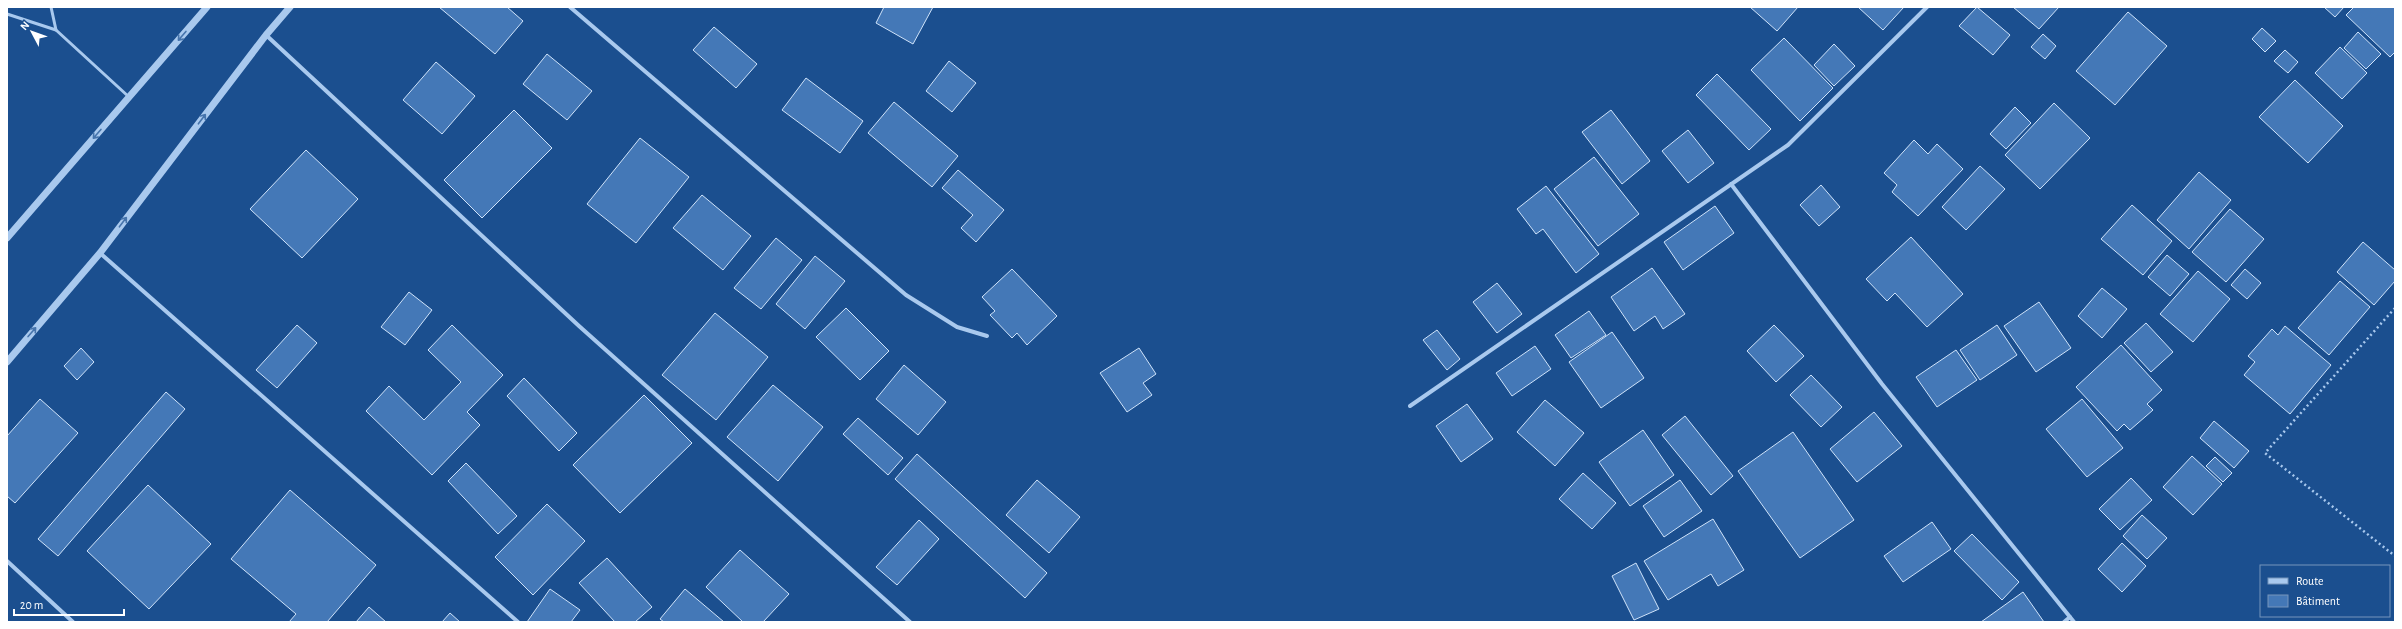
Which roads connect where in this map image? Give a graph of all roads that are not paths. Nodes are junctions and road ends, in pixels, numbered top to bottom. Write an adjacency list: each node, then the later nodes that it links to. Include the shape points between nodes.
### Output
1 (51, 7): 7 (lane)
2 (208, 7): 9 (street, one-way to 9)
3 (290, 7): 8 (street)
4 (570, 7): 13 (street, via 906,295 957,327)
5 (1927, 7): 10 (street, via 1788,145)
6 (7, 14): 7 (lane)
7 (56, 30): 9 (lane)
8 (266, 35): 12 (street, one-way to 8); 20 (street, via 579,326)
9 (129, 97): 11 (street, one-way to 11)
10 (1731, 184): 15 (street); 17 (street, via 1882,384)
11 (7, 238)
12 (100, 253): 14 (street, one-way to 12); 19 (street)
13 (987, 336)
14 (7, 362)
15 (1410, 406)
16 (7, 560): 18 (street)
17 (2070, 617): 21 (street); 22 (street)
18 (73, 622)
19 (518, 622)
20 (910, 622)
21 (2064, 622)
22 (2074, 622)

